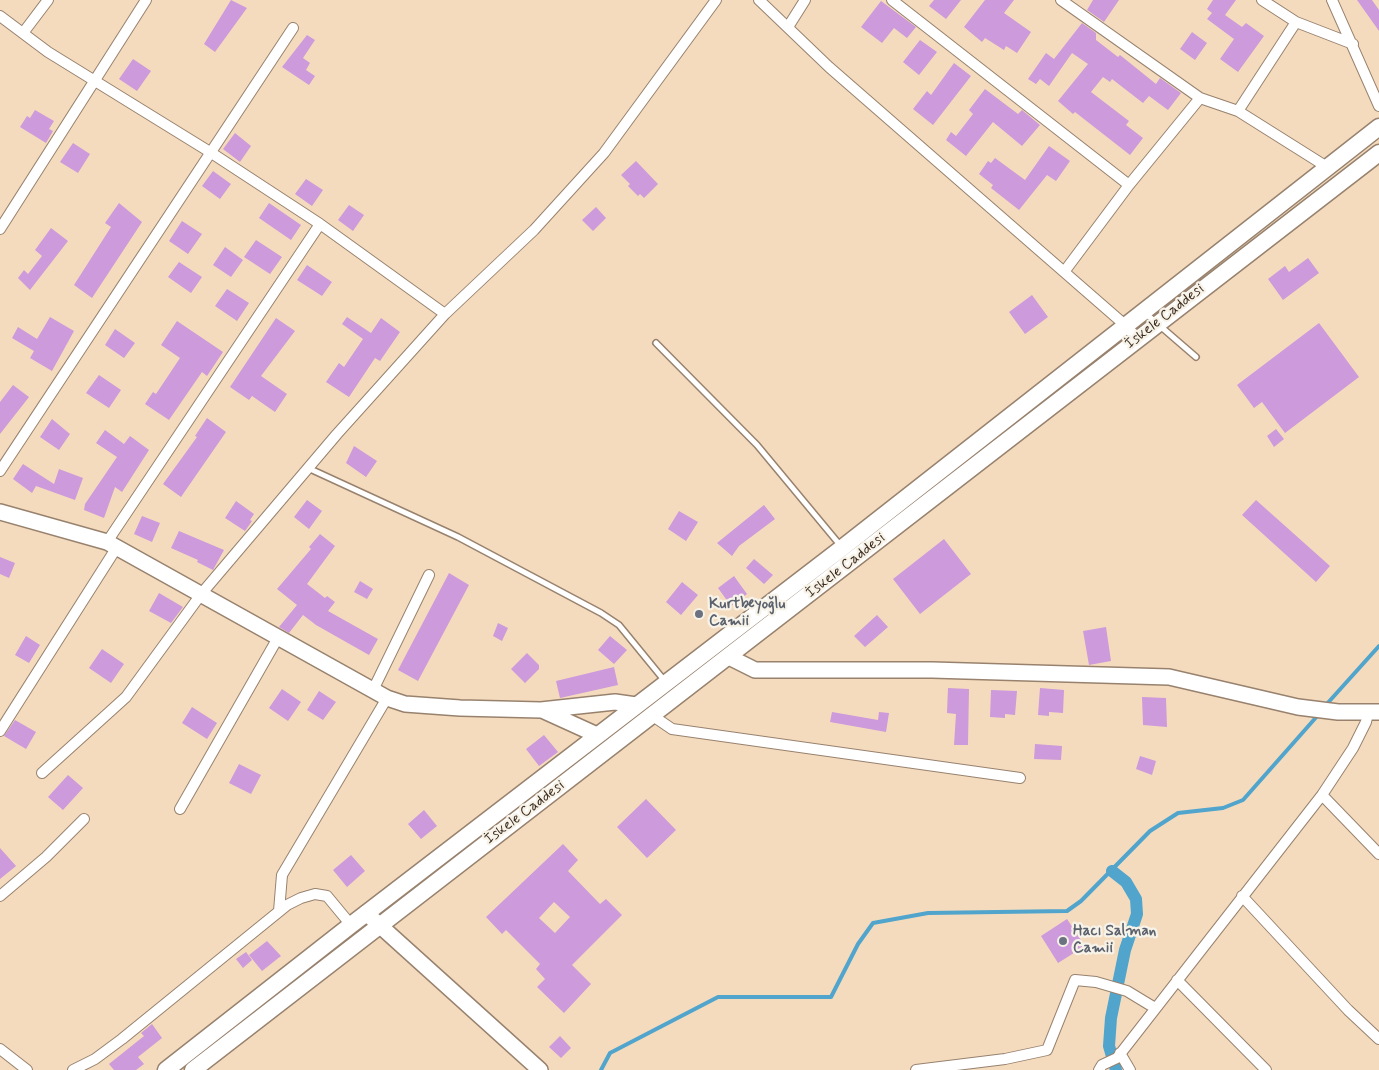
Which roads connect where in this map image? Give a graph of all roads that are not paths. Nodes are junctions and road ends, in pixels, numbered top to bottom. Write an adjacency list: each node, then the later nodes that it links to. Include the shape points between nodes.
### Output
1 (48, 0): 14 (street)
2 (146, 0): 16 (street)
3 (716, 0): 29 (street, via 604,153 534,230)
4 (759, 0): 12 (street)
5 (805, 0): 12 (street)
6 (892, 0): 24 (street)
7 (1060, 0): 17 (street)
8 (1262, 0): 11 (street)
9 (1332, 0): 15 (street)
10 (0, 16): 14 (street)
11 (1296, 22): 15 (street); 19 (street)
12 (788, 27): 27 (street, via 829,67)
13 (293, 28): 21 (street)
14 (23, 33): 16 (street)
15 (1353, 44): 18 (street)
16 (96, 80): 21 (street); 26 (street)
17 (1200, 98): 19 (street); 24 (street)
18 (1379, 106)
19 (1238, 111): 23 (street)
20 (1379, 127): 23 (main road)
21 (210, 152): 25 (street); 36 (street)
22 (1379, 153): 30 (main road, İskele Caddesi)
23 (1327, 167): 28 (main road)
24 (1129, 185): 27 (street)
25 (320, 224): 29 (street); 38 (street)
26 (0, 228)
27 (1064, 272): 31 (street)
28 (1143, 312): 30 (lane); 31 (main road)
29 (445, 314): 35 (street)
30 (1158, 322): 32 (main road, İskele Caddesi); 34 (lane)
31 (1126, 325): 32 (street); 39 (main road)
32 (1137, 338): 43 (main road, İskele Caddesi)
33 (656, 343): 39 (lane, via 757,444)
34 (1196, 357)
35 (308, 468): 41 (street); 44 (lane, via 458,538 601,613 619,625)
36 (0, 471)
37 (0, 512): 38 (street)
38 (112, 545): 41 (street); 51 (street)
39 (842, 548): 44 (main road)
40 (430, 575): 45 (street)
41 (202, 593): 42 (street); 53 (street, via 126,697)
42 (279, 636): 45 (street); 56 (street)
43 (728, 657): 49 (street, via 755,670 932,670 1169,677 1298,707); 50 (main road, İskele Caddesi)
44 (666, 682): 47 (main road)
45 (374, 690): 46 (street)
46 (387, 698): 48 (street, via 414,704); 61 (street, via 282,875)
47 (636, 705): 48 (street, via 615,702); 52 (main road)
48 (541, 710): 52 (street)
49 (1374, 712): 55 (street)
50 (653, 716): 54 (street, via 672,728); 64 (main road, İskele Caddesi)
51 (0, 731)
52 (597, 735): 62 (main road)
53 (42, 773)
54 (1020, 778)
55 (1322, 795): 58 (street); 60 (street)
56 (180, 809)
57 (84, 819): 59 (street)
58 (1379, 854)
59 (0, 896)
60 (1242, 896): 65 (street); 67 (street)
61 (280, 911): 63 (street, via 300,898 315,894 327,896); 72 (street, via 122,1039)
62 (366, 913): 63 (main road); 64 (street)
63 (351, 924): 70 (main road)
64 (380, 925): 73 (main road, İskele Caddesi); 74 (street)
65 (1177, 980): 66 (street); 78 (street)
66 (1155, 1008): 69 (street); 75 (street, via 1127,991 1075,980 1047,1050 1005,1059)
67 (1379, 1039)
68 (0, 1048): 71 (street)
69 (1120, 1053): 76 (street); 77 (street)
70 (171, 1069)
71 (27, 1070)
72 (73, 1070)
73 (193, 1070)
74 (540, 1070)
75 (916, 1070)
76 (1099, 1070)
77 (1130, 1070)
78 (1266, 1070)

